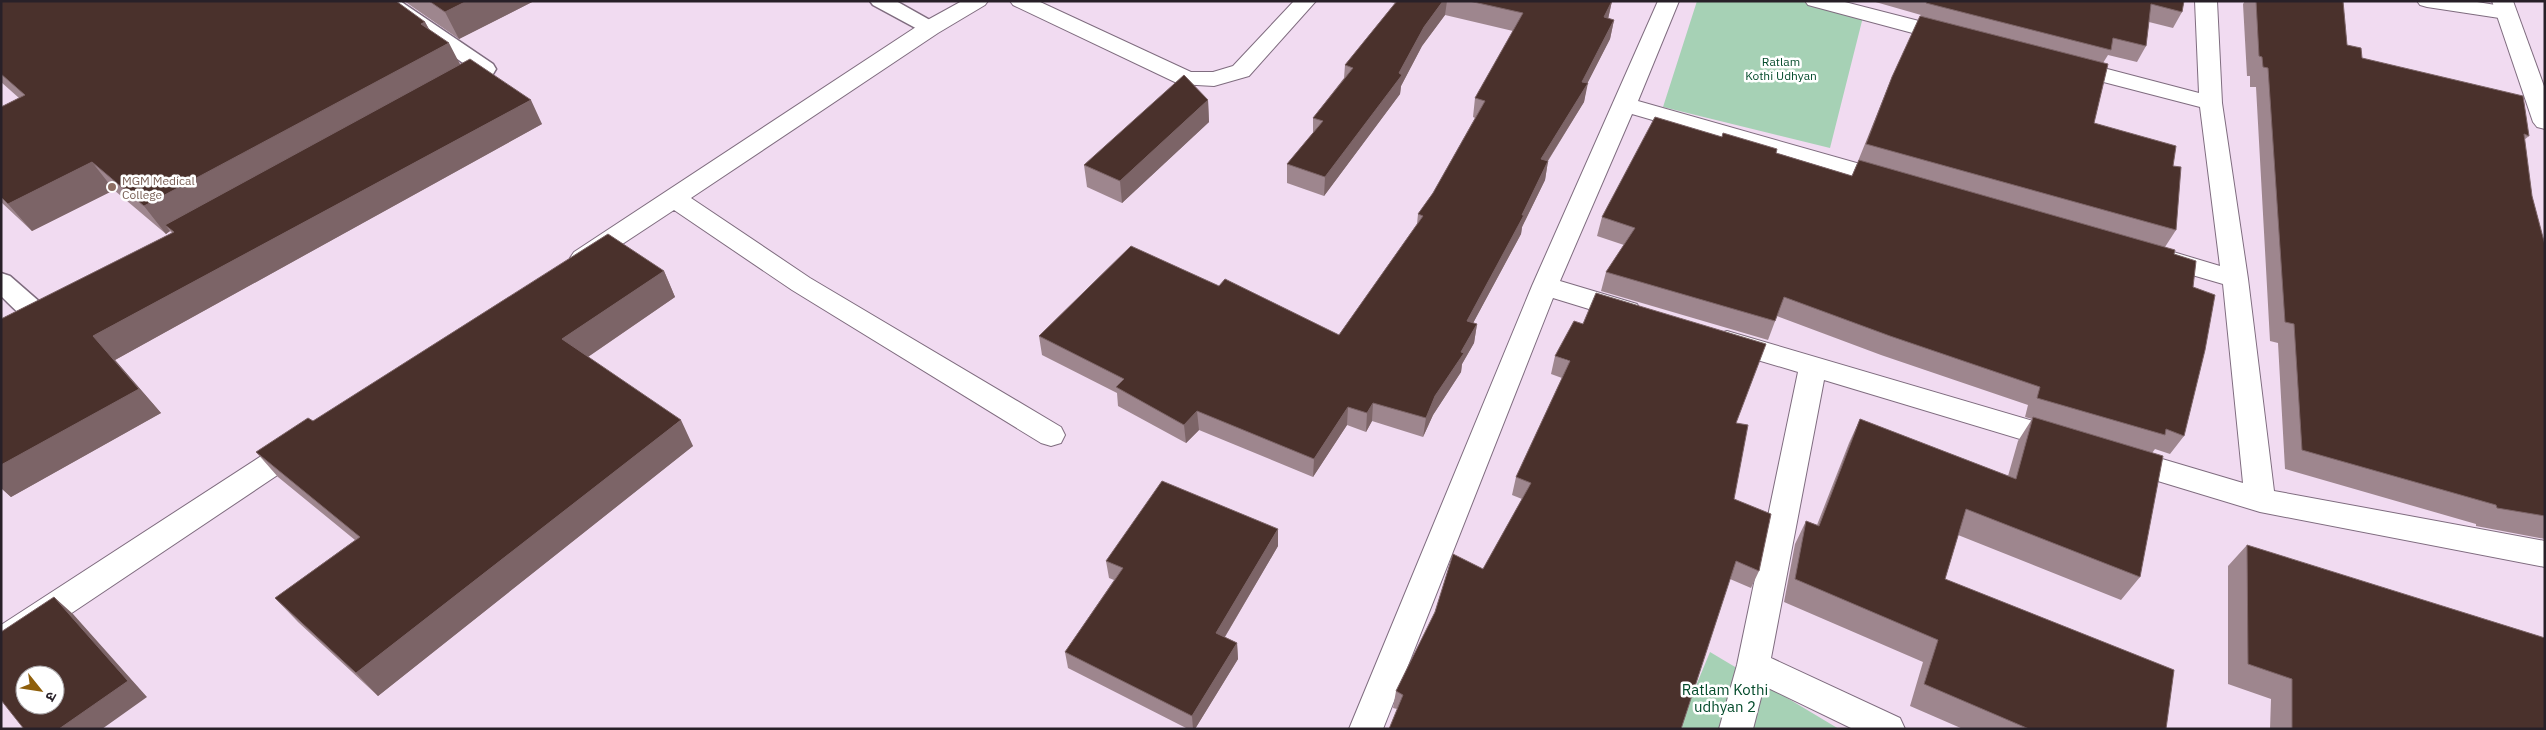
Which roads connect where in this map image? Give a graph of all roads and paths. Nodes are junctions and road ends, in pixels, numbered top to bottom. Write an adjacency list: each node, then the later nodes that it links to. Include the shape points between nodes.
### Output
1 (386, 1): 14 (lane, via 485,69)
2 (880, 1): 11 (lane)
3 (978, 1): 11 (street)
4 (1020, 1): 5 (street, via 1187,79 1214,79 1241,71)
5 (1306, 1)
6 (1669, 1): 16 (street)
7 (1815, 1): 12 (street)
8 (2206, 1): 15 (street)
9 (2427, 1): 10 (street)
10 (2504, 7): 17 (street)
11 (930, 28): 19 (street)
12 (1969, 41)
13 (2046, 60): 15 (street)
14 (433, 98)
15 (2211, 102): 22 (street)
16 (1625, 106): 18 (street); 24 (street)
17 (2545, 122)
18 (1911, 187)
19 (674, 198): 21 (street); 31 (street, via 801,284)
20 (2140, 252): 22 (street)
21 (566, 270)
22 (2235, 279): 32 (street)
23 (1, 282): 25 (lane)
24 (1544, 286): 26 (street); 36 (street)
25 (49, 311): 27 (lane)
26 (1656, 320)
27 (17, 329)
28 (1702, 333): 29 (street)
29 (1813, 367): 32 (street); 35 (street)
30 (317, 434): 34 (street)
31 (1051, 435)
32 (2260, 500): 33 (street)
33 (2545, 554)
34 (1, 643)
35 (1753, 665): 37 (street); 38 (street)
36 (1366, 729)
37 (1736, 729)
38 (1888, 729)

